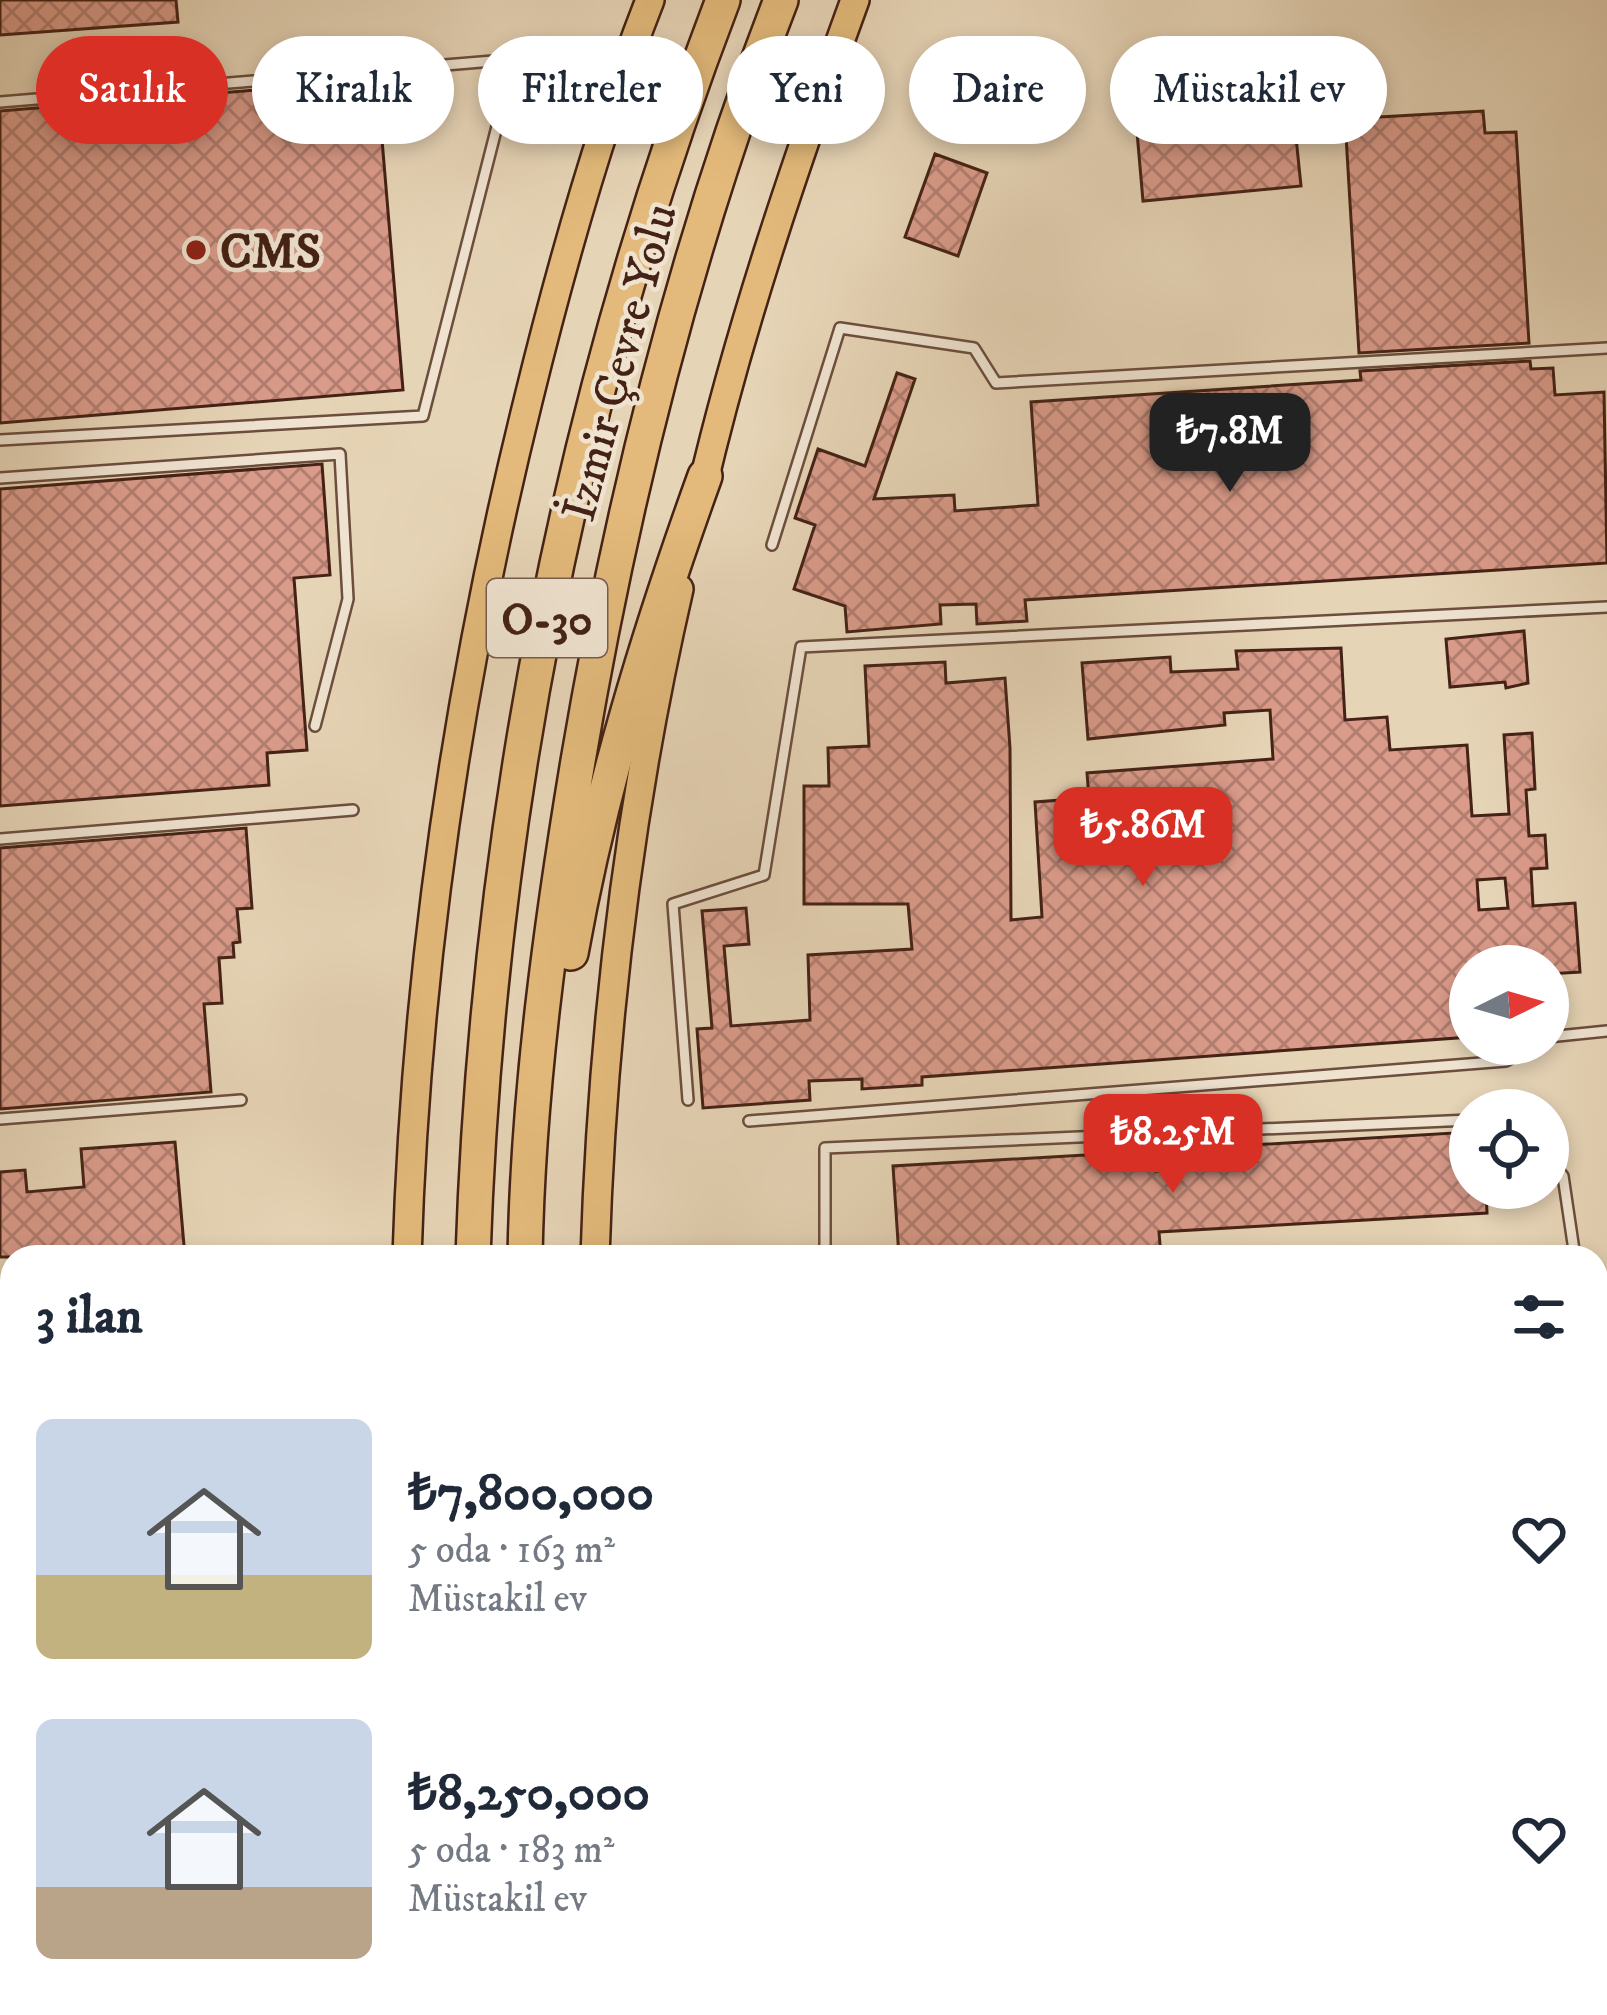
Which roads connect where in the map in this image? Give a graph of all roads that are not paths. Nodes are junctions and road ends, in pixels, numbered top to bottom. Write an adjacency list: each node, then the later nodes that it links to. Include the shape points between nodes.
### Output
1 (650, 0): 25 (main road, via 556,288 482,592 431,917)
2 (723, 0): 26 (highway, İzmir Çevre Yolu / O-30, via 647,219 549,604 493,954)
3 (781, 0): 23 (highway, İzmir Çevre Yolu / O-30, via 671,331 602,616 560,875)
4 (855, 0): 8 (main road, via 791,176)
5 (0, 102): 7 (lane, via 493,61 505,99 423,416)
6 (1607, 348): 10 (lane, via 996,383 974,348 840,328)
7 (0, 440)
8 (705, 476): 23 (highway, via 656,612 587,870); 28 (main road, via 633,839)
9 (0, 478): 12 (lane, via 340,454 348,599)
10 (772, 544)
11 (1607, 607): 19 (lane, via 801,647 764,875 674,904)
12 (315, 726)
13 (353, 810): 14 (lane)
14 (0, 839)
15 (1607, 1031): 16 (lane)
16 (1569, 1035)
17 (1456, 1065): 21 (lane)
18 (241, 1100): 20 (lane)
19 (688, 1100)
20 (0, 1119)
21 (749, 1120)
22 (1449, 1121): 29 (lane, via 825,1148)
23 (526, 1196): 27 (highway, İzmir Çevre Yolu / O-30)
24 (1568, 1209): 30 (lane)
25 (407, 1245)
26 (474, 1245)
27 (525, 1245)
28 (596, 1245)
29 (825, 1245)
30 (1573, 1245)

